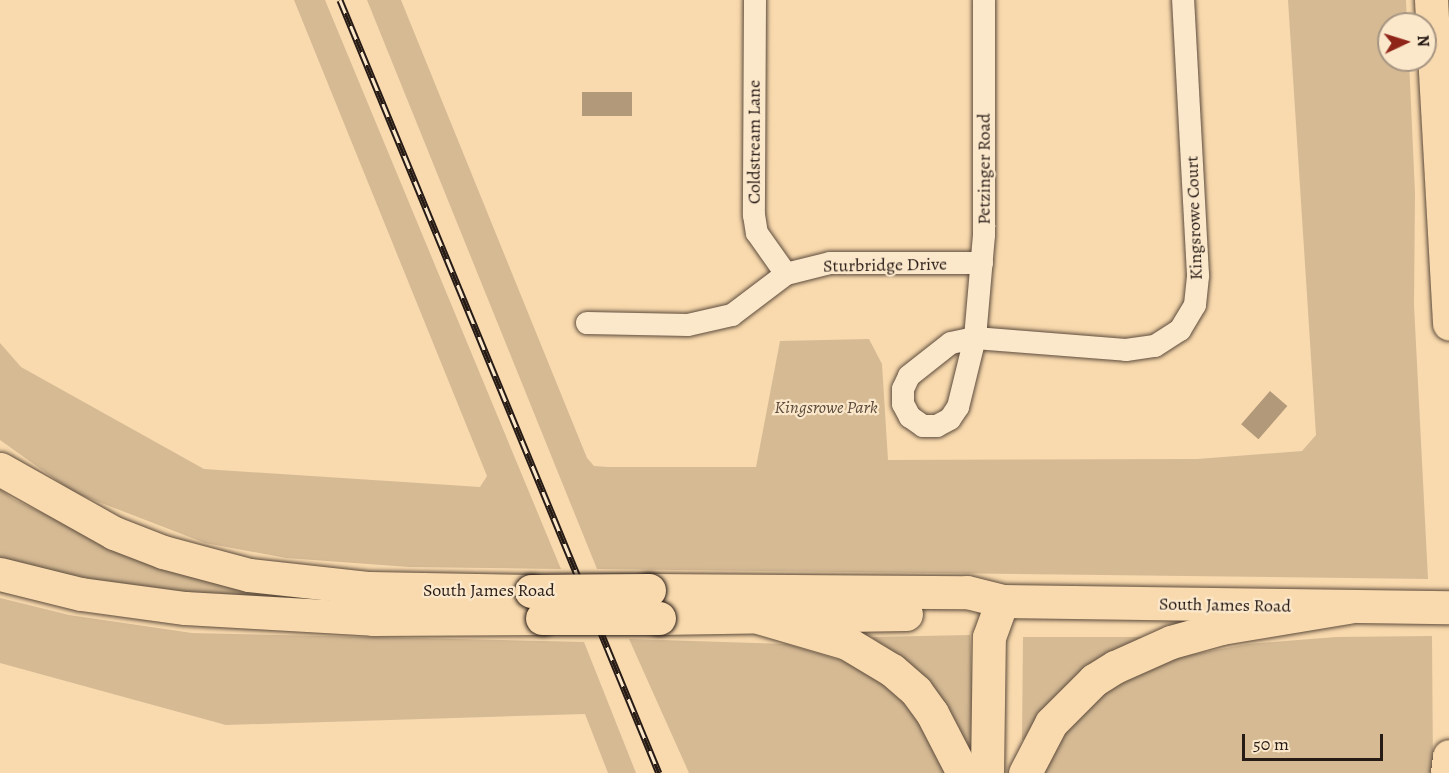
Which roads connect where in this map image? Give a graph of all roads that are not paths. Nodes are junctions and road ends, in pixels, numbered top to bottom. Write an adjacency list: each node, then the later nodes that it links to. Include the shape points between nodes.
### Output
1 (755, 0): 6 (street, Coldstream Lane, via 754,215 757,233)
2 (984, 0): 5 (street, Petzinger Road)
3 (1184, 0): 9 (street, Kingsrowe Court, via 1198,275 1195,305 1180,330 1155,346 1126,350)
4 (1431, 0): 8 (main road)
5 (982, 263): 6 (street, Sturbridge Drive, via 830,263); 9 (street, Petzinger Road)
6 (786, 274): 7 (street, Sturbridge Drive, via 732,315 688,325)
7 (587, 322)
8 (1449, 322)
9 (975, 338)
10 (0, 469): 13 (main road, South James Road, via 114,533 163,552 239,572 346,587)
11 (0, 574): 13 (main road, South James Road, via 81,594 196,609 373,619)
12 (1002, 601): 14 (main road, South James Road, via 967,592); 15 (main road, South James Road); 17 (main road, South James Road, via 970,613); 20 (main road, via 989,637); 21 (main road, via 1010,636)
13 (536, 604): 14 (main road, South James Road, bridge)
14 (654, 604): 17 (main road, South James Road)
15 (1348, 607): 16 (main road, South James Road); 22 (main road, via 1221,628 1171,642 1115,667 1094,680 1051,723)
16 (1449, 607)
17 (761, 618): 19 (main road, via 847,644 892,670 916,691 932,713)
18 (1449, 756): 23 (main road)
19 (963, 773)
20 (987, 773)
21 (1009, 773)
22 (1025, 773)
23 (1447, 773)

